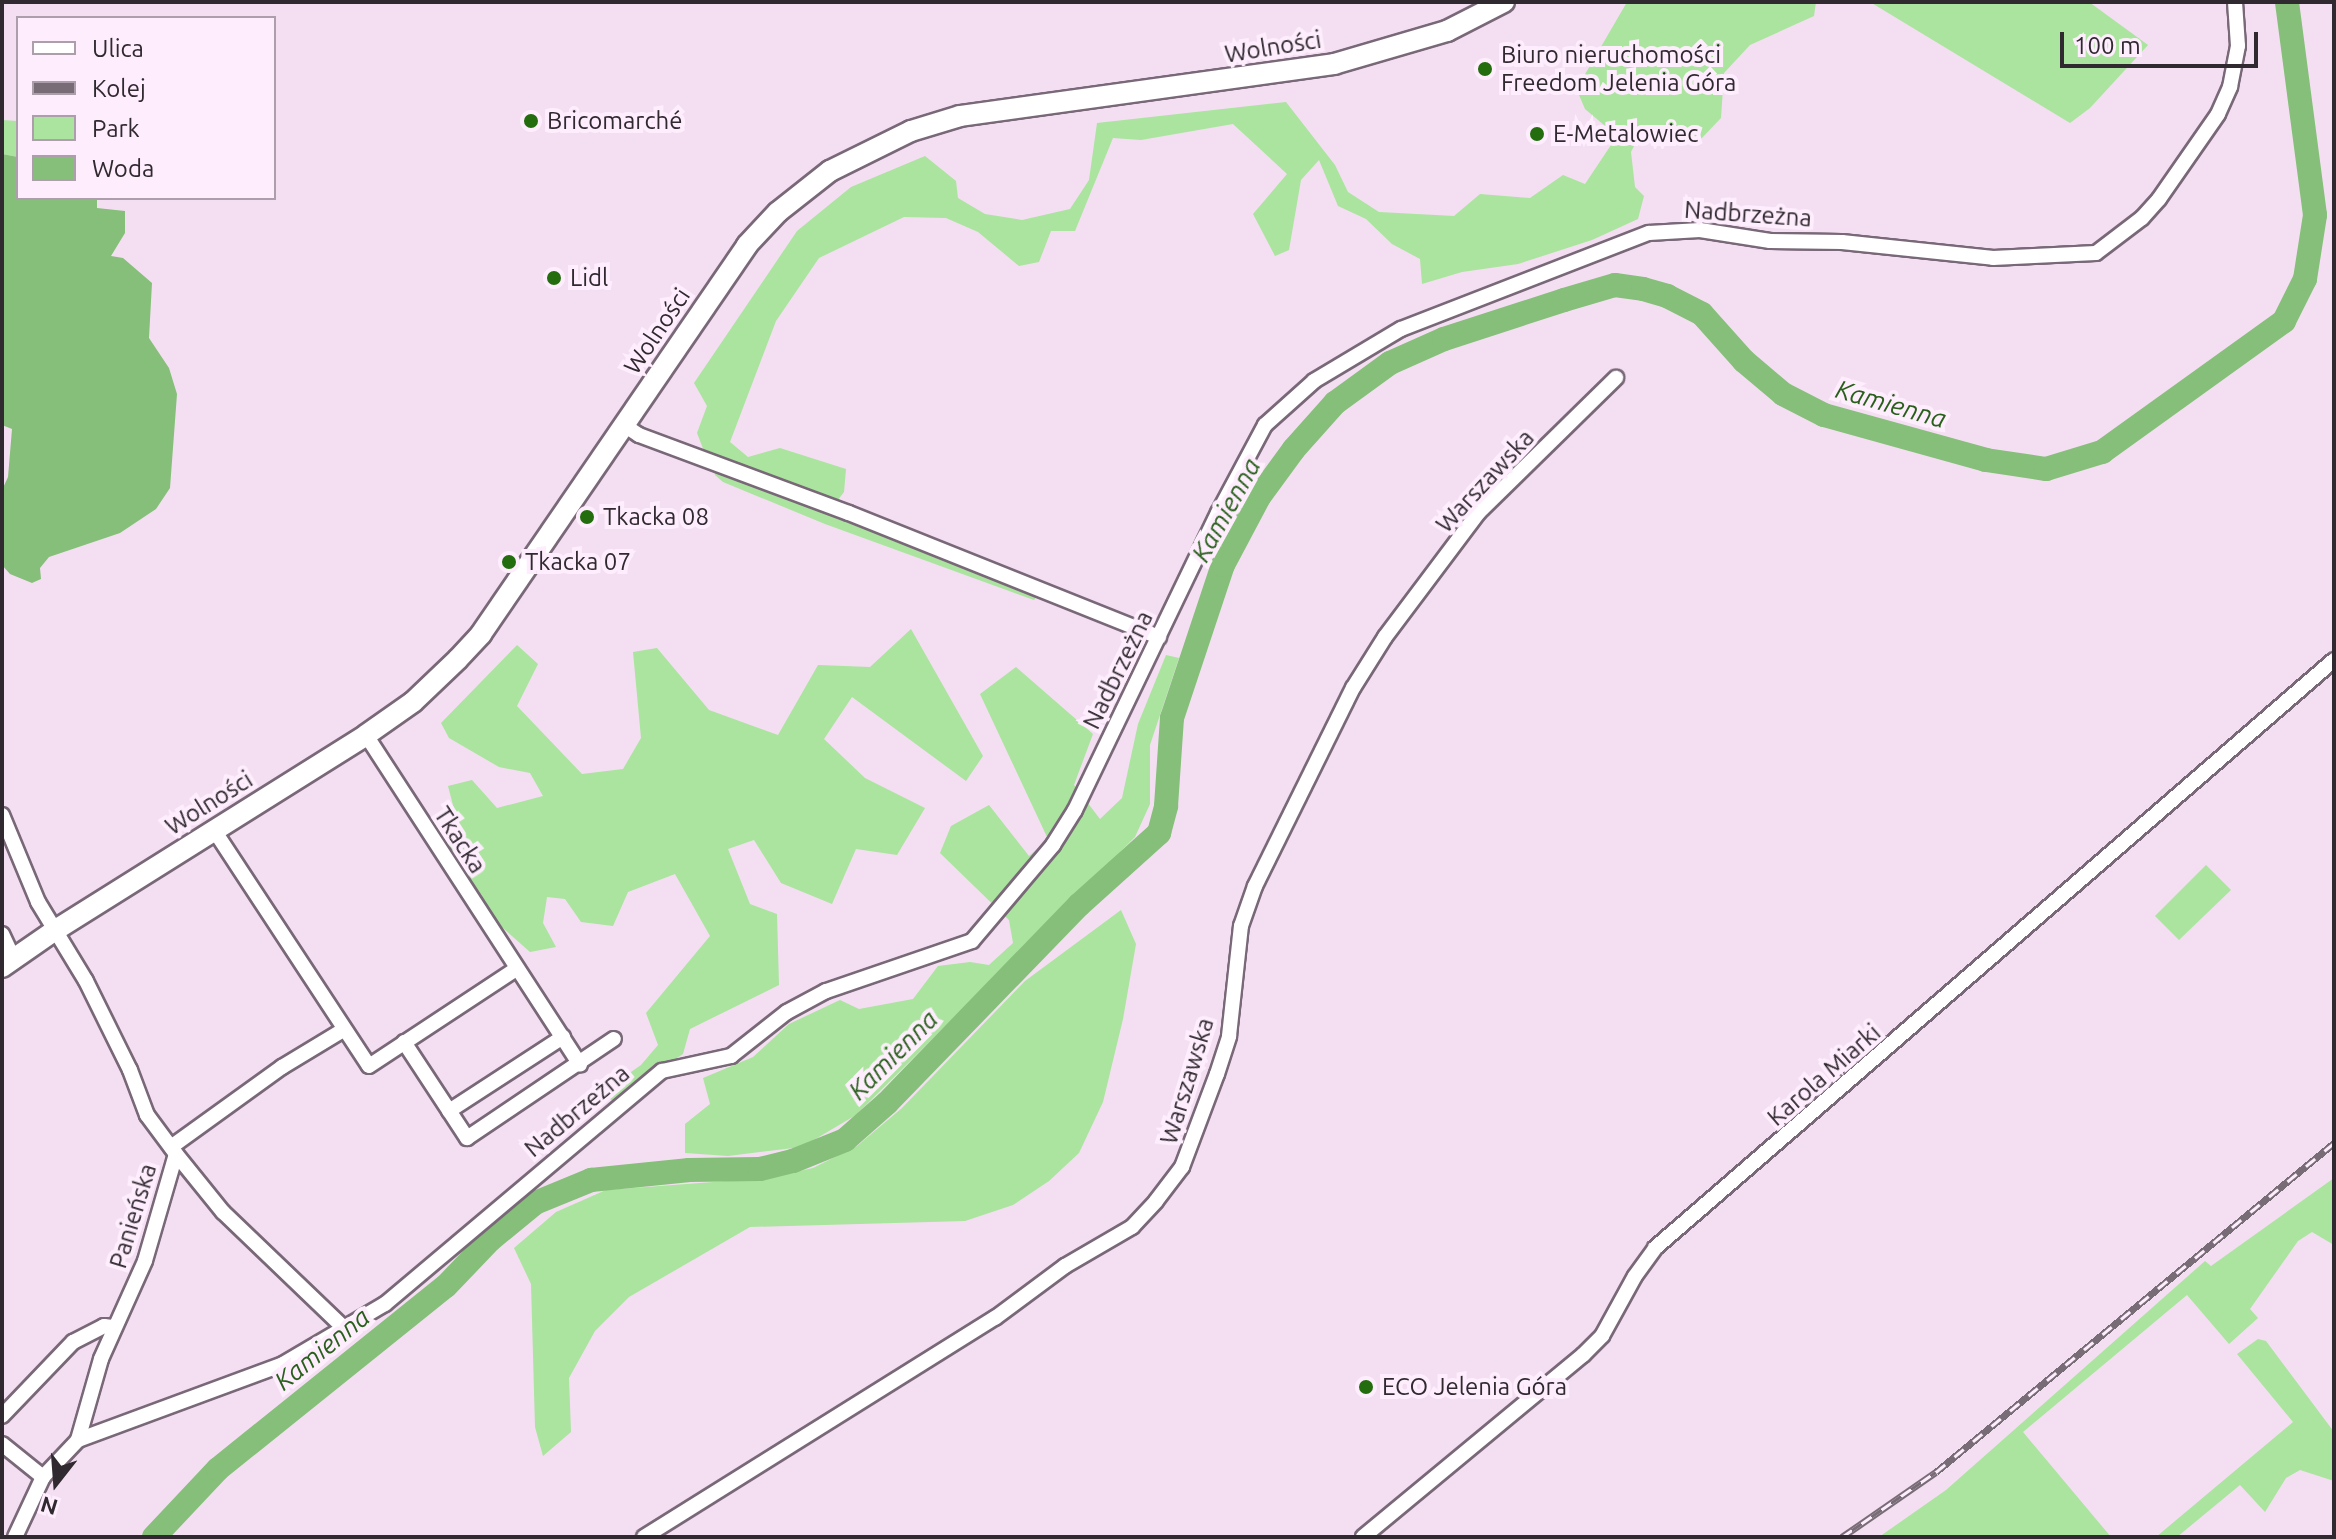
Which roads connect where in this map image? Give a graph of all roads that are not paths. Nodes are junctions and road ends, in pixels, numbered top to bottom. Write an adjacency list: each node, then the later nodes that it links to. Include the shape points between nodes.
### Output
1 (1504, 2): 4 (street, Wolności, via 1447,31 1334,64 960,116 866,151 830,171 778,212 747,245)
2 (2235, 2): 5 (street, Nadbrzeżna, via 2238,46 2218,114 2159,199 2096,253 1993,258 1671,230 1640,235 1471,301 1388,337 1314,381 1277,411 1229,490)
3 (1616, 378): 28 (street, Warszawska, via 1479,512 1353,688 1255,886 1241,926 1229,1036 1187,1157 1156,1201 1132,1227 1065,1266 995,1318)
4 (624, 425): 5 (street); 7 (street, Wolności, via 481,634 413,702)
5 (1159, 637): 22 (street, Nadbrzeżna, via 1075,810 1053,845 972,941 826,991 787,1012 731,1056 662,1071 397,1296)
6 (2334, 660): 29 (street, Karola Miarki, via 1655,1248 1593,1346)
7 (366, 735): 9 (street, Wolności); 13 (street, Tkacka)
8 (2, 815): 10 (street, Panieńska)
9 (214, 830): 10 (street, Wolności); 14 (street)
10 (54, 931): 12 (street, Wolności); 20 (street, Panieńska, via 86,981 147,1115)
11 (2, 934): 12 (street)
12 (8, 962)
13 (516, 969): 15 (street, Tkacka); 17 (street)
14 (343, 1030): 17 (street, via 369,1066); 20 (street, via 282,1067)
15 (563, 1037): 18 (street, Tkacka); 19 (street)
16 (614, 1039): 18 (street)
17 (404, 1042): 19 (street)
18 (580, 1065): 19 (street, via 467,1138)
19 (449, 1111)
20 (174, 1150): 21 (street, Panieńska, via 145,1261); 22 (street, via 223,1212)
21 (113, 1327): 23 (street, via 104,1326 73,1342); 24 (street, Panieńska)
22 (343, 1327): 24 (street, Nadbrzeżna, via 283,1364)
23 (2, 1416)
24 (78, 1440): 26 (street, Nadbrzeżna)
25 (2, 1444): 26 (street)
26 (43, 1477): 27 (street, Nadbrzeżna)
27 (15, 1537)
28 (644, 1537)
29 (1363, 1537)

